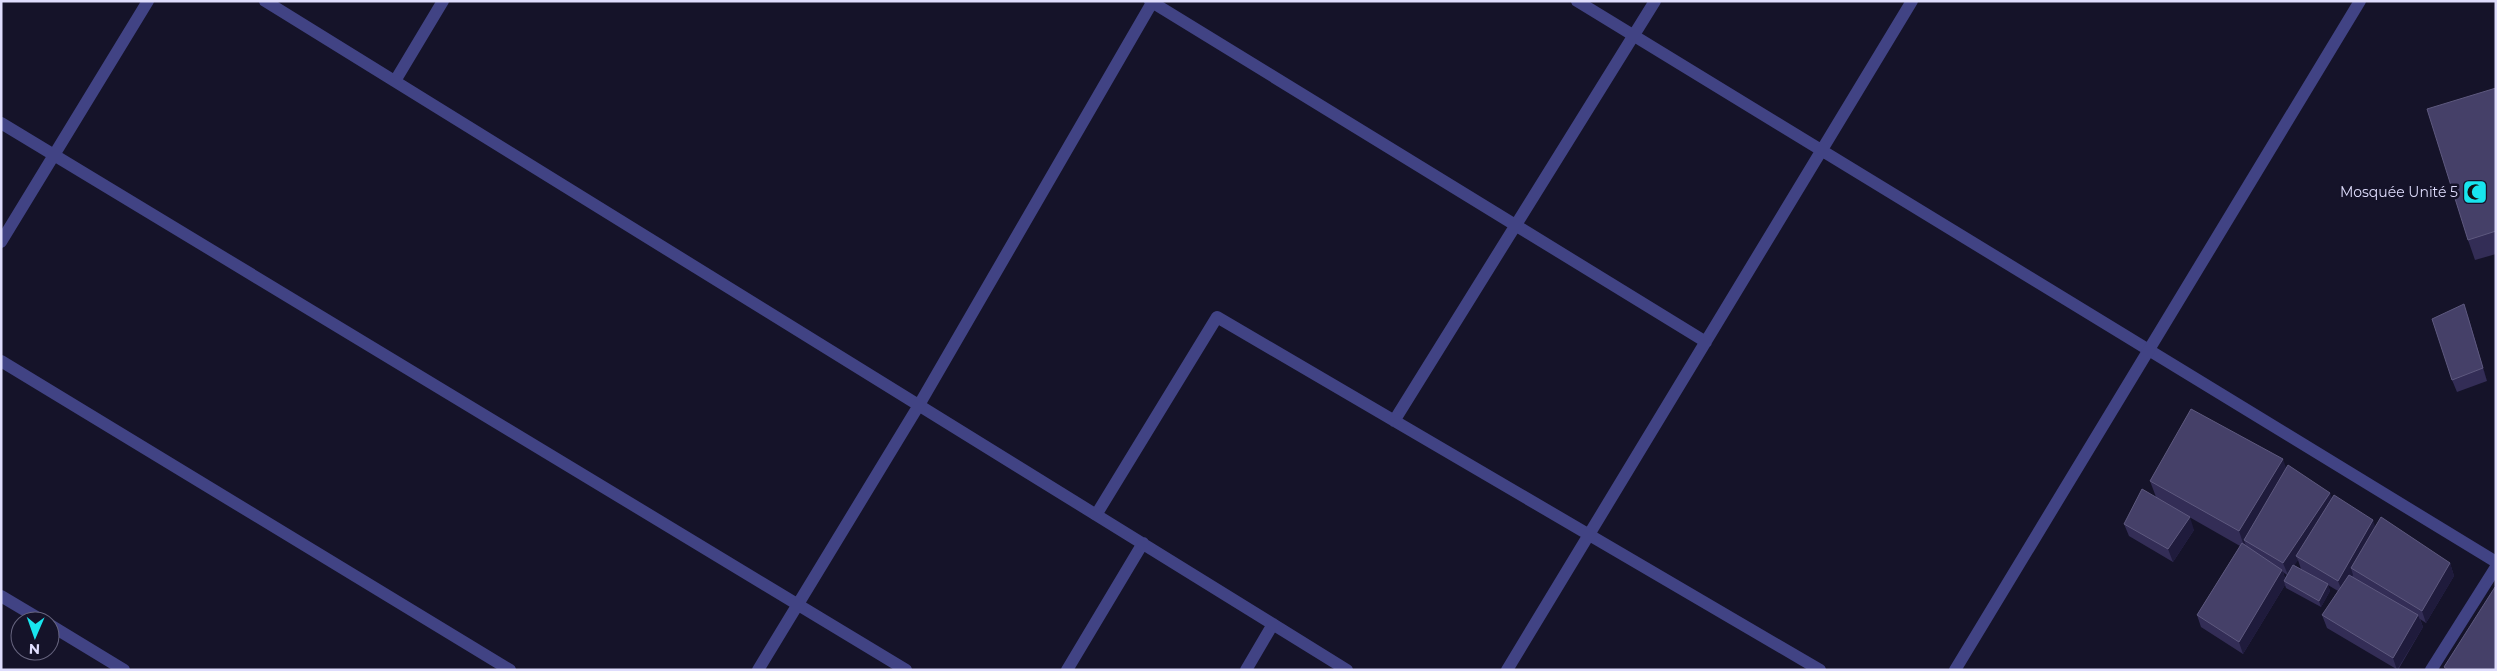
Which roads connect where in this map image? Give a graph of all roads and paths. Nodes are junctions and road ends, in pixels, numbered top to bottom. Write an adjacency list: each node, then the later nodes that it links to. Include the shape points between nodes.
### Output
1 (148, 1): 13 (street)
2 (266, 1): 10 (street)
3 (443, 1): 10 (street)
4 (1577, 1): 9 (street)
5 (1655, 1): 9 (street)
6 (1912, 1): 12 (street)
7 (2360, 1): 17 (street)
8 (1151, 2): 14 (street); 19 (street)
9 (1633, 36): 12 (street); 14 (street)
10 (395, 81): 19 (street)
11 (1, 123): 13 (street)
12 (1822, 150): 16 (street); 17 (street)
13 (54, 155): 15 (street); 27 (street)
14 (1515, 225): 16 (street); 20 (street)
15 (1, 242)
16 (1706, 342): 22 (street)
17 (2148, 350): 24 (street); 40 (street)
18 (1, 361): 32 (street)
19 (919, 405): 21 (street); 27 (street)
20 (1394, 421): 21 (street, via 1217,318); 22 (street)
21 (1096, 515): 23 (street)
22 (1589, 534): 38 (street); 39 (street)
23 (1143, 543): 29 (street); 35 (street)
24 (2496, 562)
25 (2496, 567): 41 (street)
26 (1, 596): 28 (street)
27 (798, 604): 33 (street); 34 (street)
28 (26, 611)
29 (1274, 624): 36 (street); 37 (street)
30 (60, 631): 31 (street)
31 (124, 670)
32 (510, 670)
33 (758, 670)
34 (906, 670)
35 (1067, 670)
36 (1246, 670)
37 (1347, 670)
38 (1507, 670)
39 (1820, 670)
40 (1955, 670)
41 (2431, 670)

